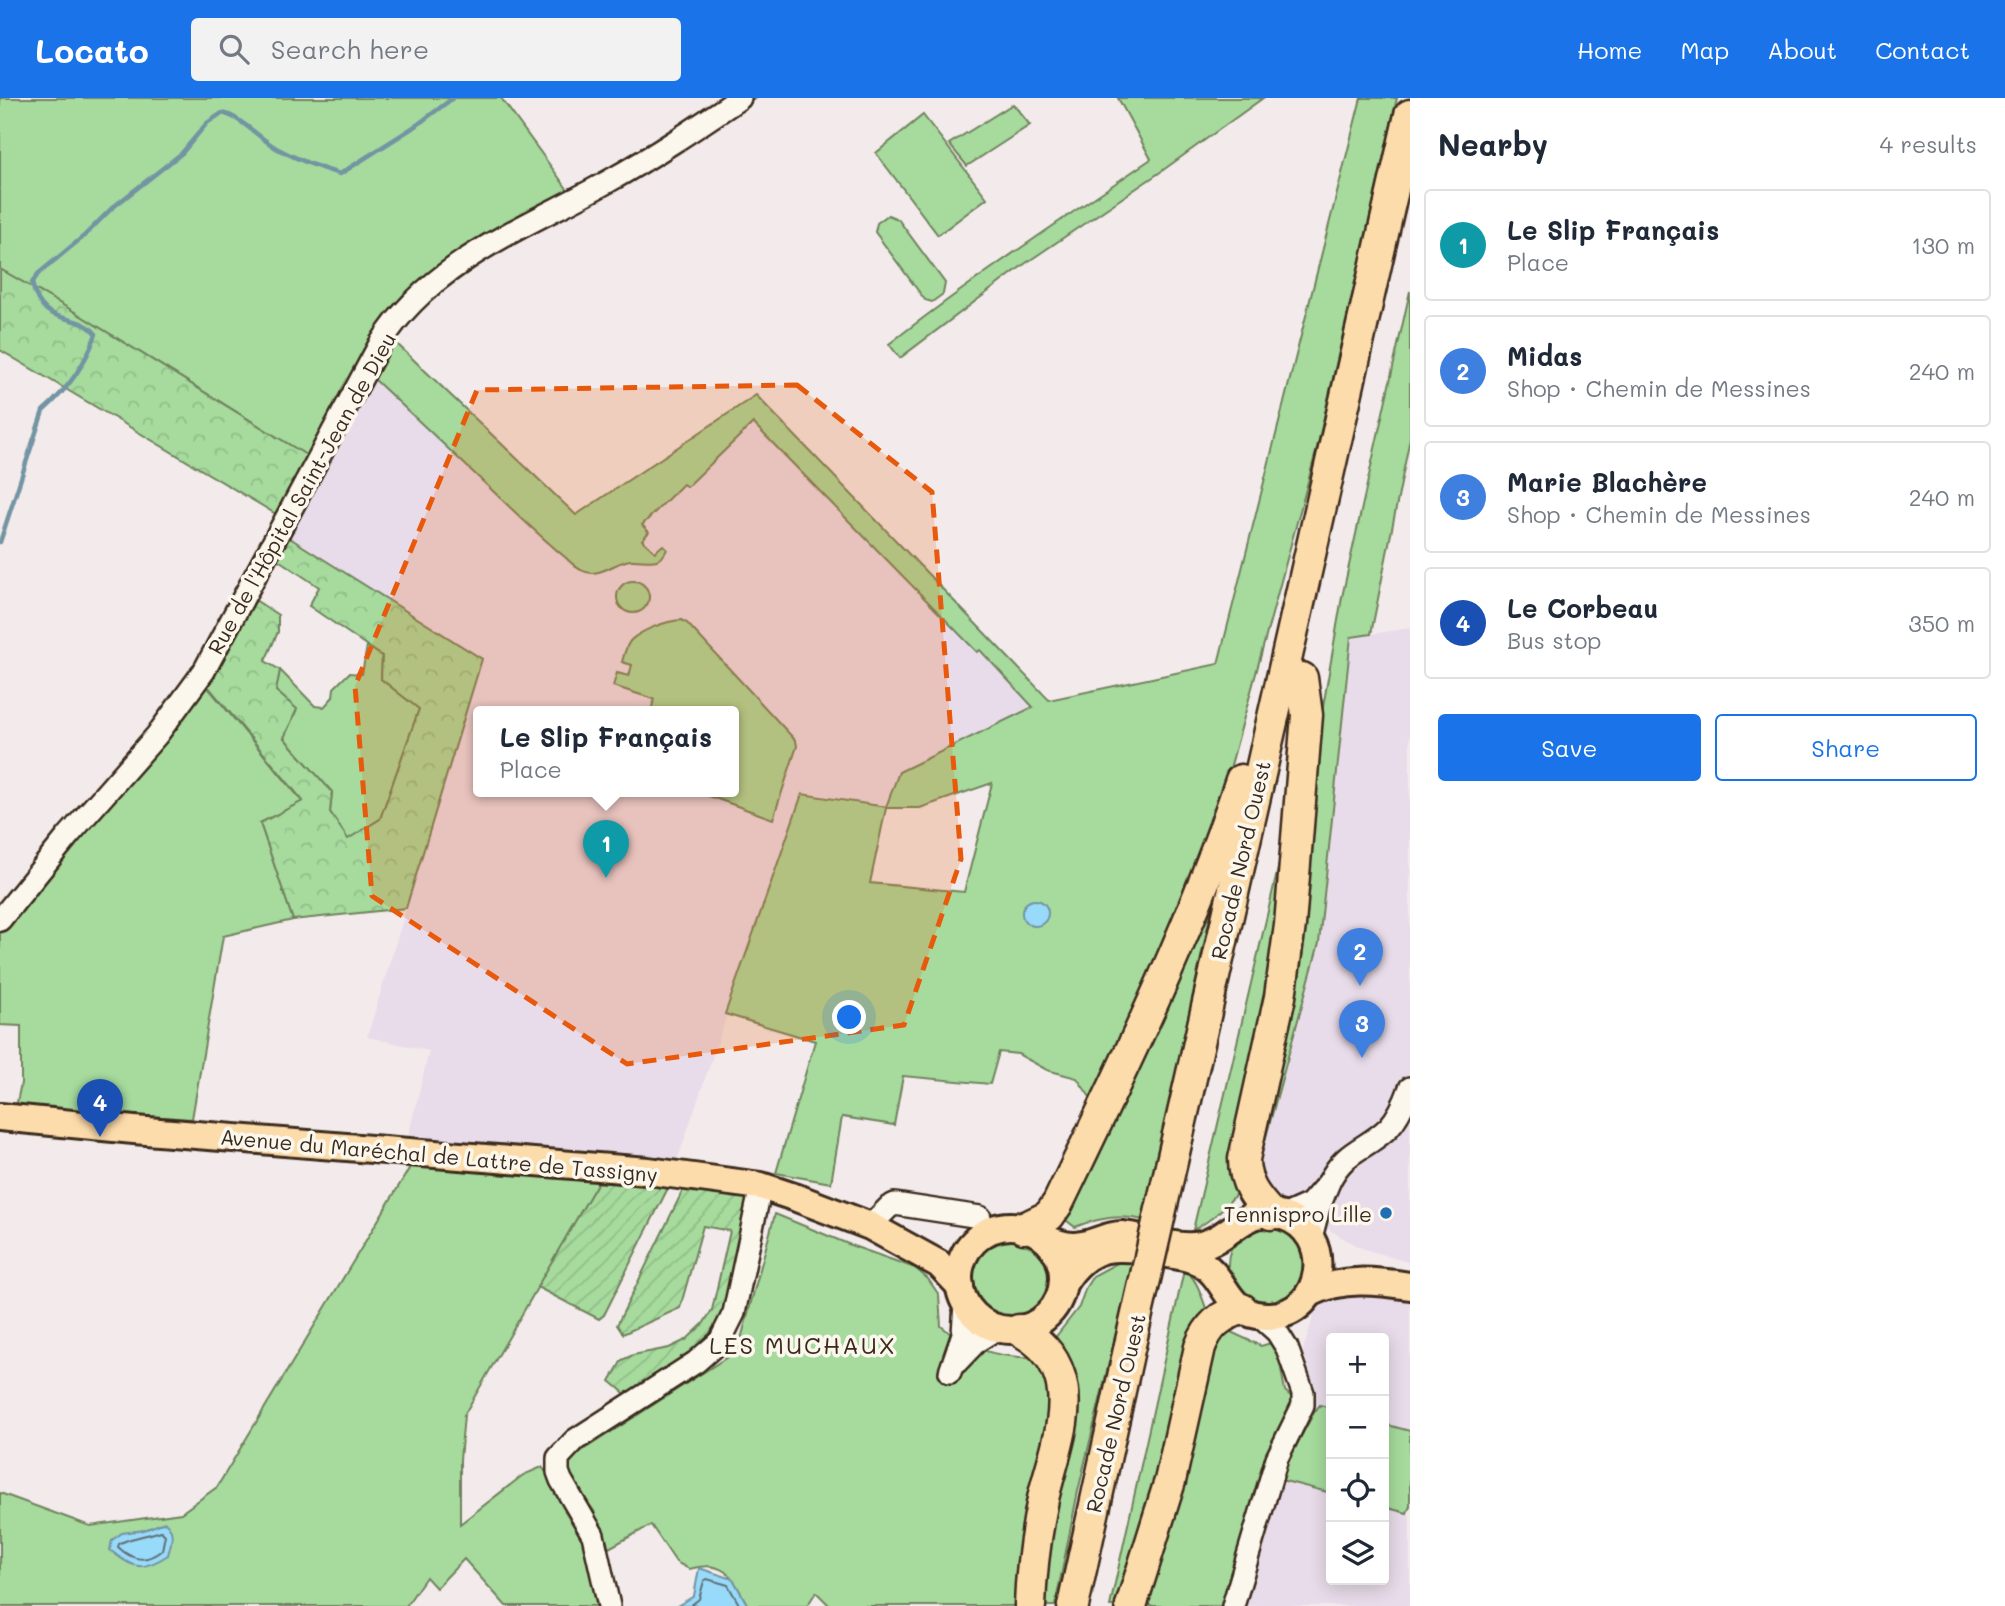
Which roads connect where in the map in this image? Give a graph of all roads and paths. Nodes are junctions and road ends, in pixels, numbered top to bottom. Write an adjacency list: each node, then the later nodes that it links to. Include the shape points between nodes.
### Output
1 (740, 98): 6 (street, Rue de l'Hôpital Saint-Jean de Dieu, via 620,175 468,258 408,305 380,344 204,671 157,735)
2 (1410, 115): 4 (highway, Rocade Nord Ouest)
3 (1410, 206): 5 (highway, Rocade Nord Ouest)
4 (1317, 525): 9 (highway, Rocade Nord Ouest); 16 (highway, via 1282,627 1243,774 1198,901 1058,1203)
5 (1302, 678): 9 (highway, Rocade Nord Ouest); 12 (highway, via 1307,716 1290,925 1280,997 1244,1159 1251,1189)
6 (0, 920)
7 (1410, 1088): 10 (street, via 1394,1121 1341,1160)
8 (0, 1116): 11 (main road, Avenue du Maréchal de Lattre de Tassigny, via 648,1171)
9 (1188, 1136): 26 (highway, Rocade Nord Ouest, bridge)
10 (1329, 1182): 12 (street, via 1310,1204); 17 (street, via 1315,1217)
11 (761, 1186): 13 (main road, Avenue du Maréchal de Lattre de Tassigny); 28 (street, via 734,1313 720,1341 696,1362 575,1440 558,1458 561,1480 596,1544)
12 (1277, 1215): 15 (main road, Avenue du Maréchal de Lattre de Tassigny, via 1251,1216); 17 (main road, via 1301,1226)
13 (870, 1226): 14 (main road, Avenue du Maréchal de Lattre de Tassigny, via 941,1244); 22 (main road, Avenue du Maréchal de Lattre de Tassigny, via 939,1264)
14 (980, 1227): 16 (main road, Avenue du Maréchal de Lattre de Tassigny); 22 (main road, via 959,1274)
15 (1233, 1227): 16 (main road, Avenue du Maréchal de Lattre de Tassigny, via 1210,1242 1192,1246 1122,1235 1074,1246); 20 (main road, via 1217,1257)
16 (1035, 1233): 19 (main road, via 1059,1256)
17 (1313, 1242): 18 (main road, via 1345,1265); 23 (main road, via 1318,1270)
18 (1382, 1282): 21 (main road); 23 (main road, via 1341,1282)
19 (1063, 1284): 20 (main road, via 1087,1258 1119,1246 1191,1259 1208,1268); 25 (main road, via 1049,1314 1032,1326)
20 (1220, 1284): 24 (main road, via 1229,1299)
21 (1410, 1286)
22 (963, 1294): 25 (main road, Avenue du Maréchal de Lattre de Tassigny, via 979,1319); 25 (street, via 963,1334 950,1372 984,1336)
23 (1305, 1298): 24 (main road, via 1280,1314); 27 (street, via 1294,1327)
24 (1250, 1312): 27 (street, via 1280,1337); 32 (highway, via 1218,1319 1200,1347 1170,1481)
25 (1008, 1329): 29 (highway, via 1036,1340 1050,1355 1063,1394 1037,1533)
26 (1140, 1346): 30 (highway, Rocade Nord Ouest); 31 (highway, Rocade Nord Ouest)
27 (1294, 1364): 33 (street, via 1303,1405 1277,1458)
28 (609, 1606)
29 (1030, 1606)
30 (1073, 1606)
31 (1093, 1606)
32 (1131, 1606)
33 (1233, 1606)

